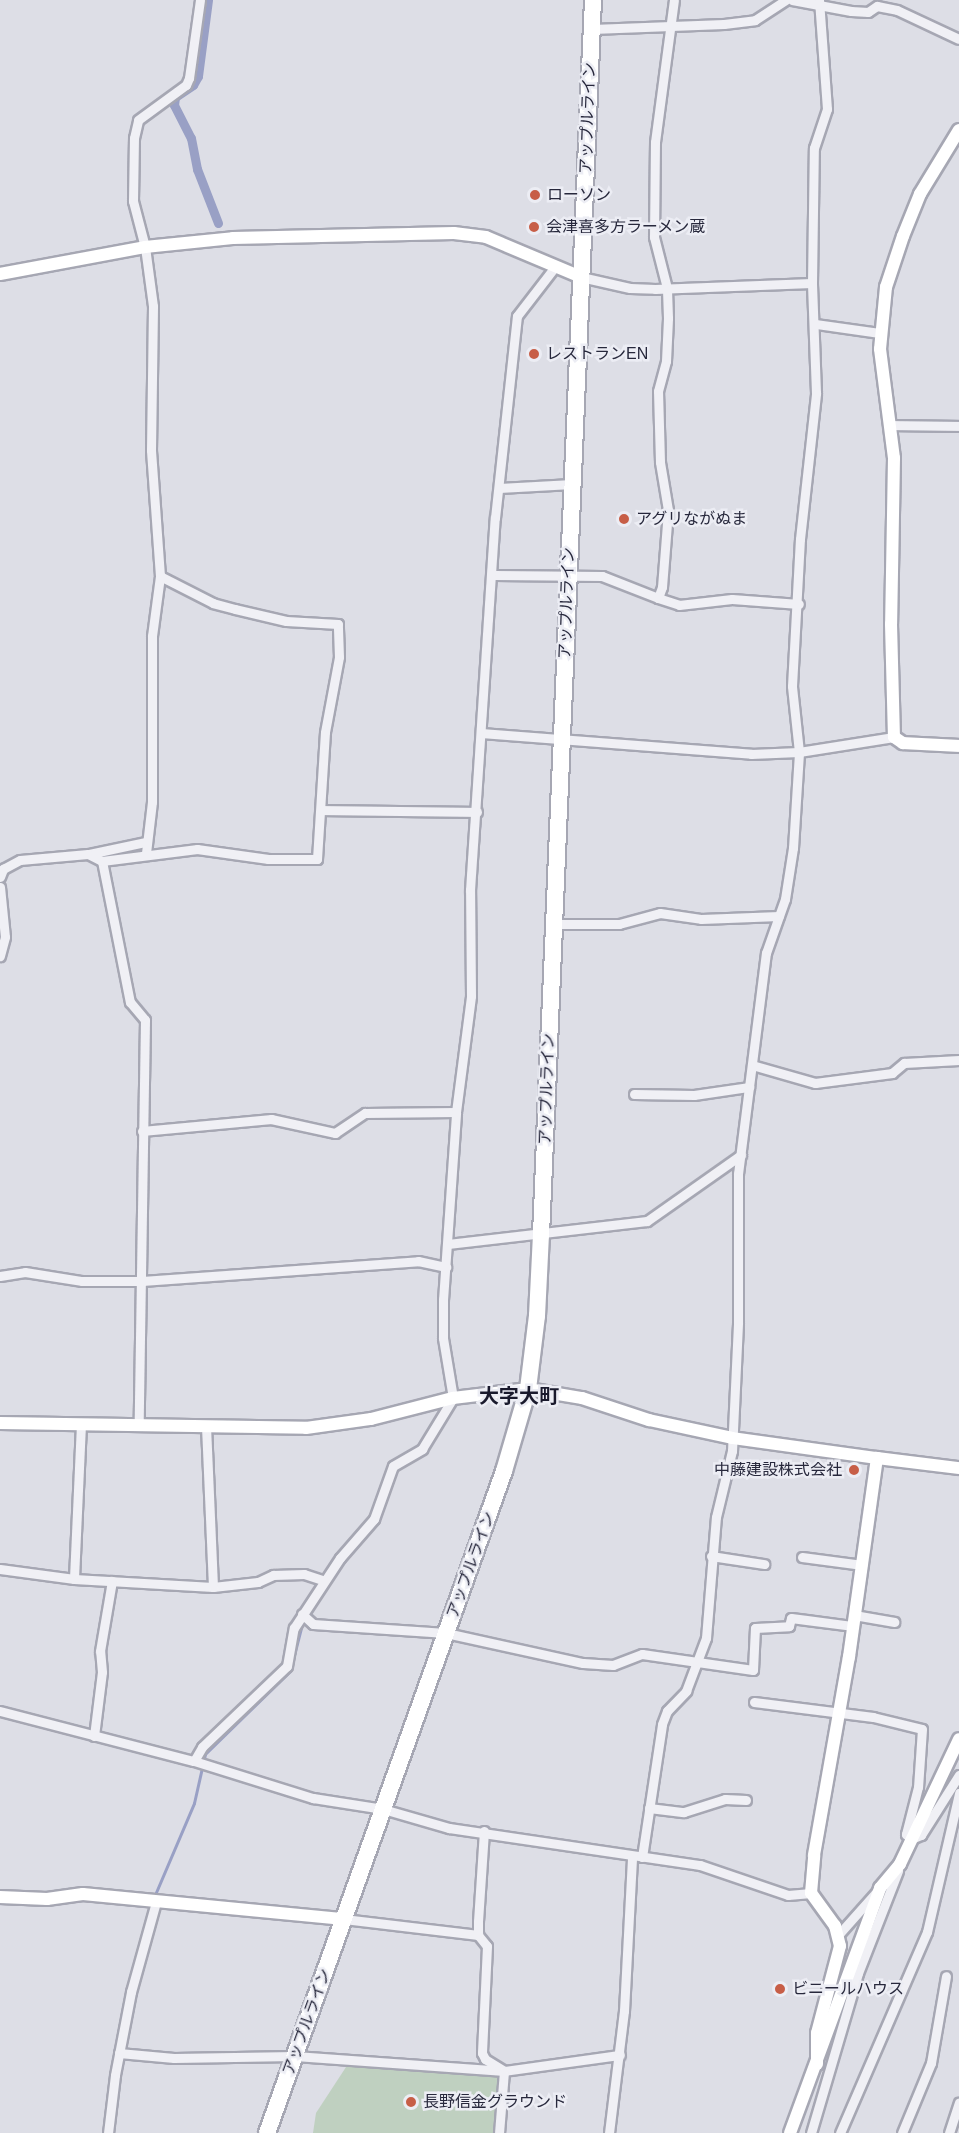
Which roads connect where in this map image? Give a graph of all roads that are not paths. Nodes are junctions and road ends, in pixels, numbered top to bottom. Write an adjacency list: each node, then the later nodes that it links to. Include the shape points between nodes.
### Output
1 (200, 0): 11 (street, via 186,85 138,120 133,201)
2 (593, 0): 8 (highway, アップルライン)
3 (674, 0): 7 (street)
4 (786, 0): 7 (street, via 755,20)
5 (792, 0): 6 (street)
6 (819, 3): 9 (street, via 851,11 868,12 877,6 897,10); 15 (street, via 827,109 814,148)
7 (671, 26): 8 (street); 16 (street, via 654,152 654,237)
8 (592, 29): 14 (highway, アップルライン)
9 (959, 39)
10 (959, 130): 18 (street, via 920,194 903,236 886,286)
11 (145, 247): 12 (street, via 233,238 454,233 486,237); 13 (street); 24 (street, via 153,306 151,450)
12 (554, 268): 14 (street); 22 (street, via 517,316)
13 (0, 274)
14 (581, 277): 16 (street, via 630,288); 21 (highway, アップルライン)
15 (812, 283): 16 (street); 17 (street)
16 (667, 288): 26 (street, via 666,362 658,391 660,462 668,510 667,561)
17 (816, 324): 18 (street); 27 (street, via 816,393 800,539)
18 (880, 333): 19 (street)
19 (891, 424): 20 (street); 30 (street)
20 (959, 426)
21 (572, 484): 22 (street); 25 (highway, アップルライン)
22 (499, 488): 23 (street)
23 (495, 575): 25 (street); 28 (street)
24 (160, 576): 33 (street, via 213,603 235,609 286,621 338,624 339,657 325,732); 35 (street, via 152,636 153,802)
25 (568, 577): 26 (street, via 602,576); 29 (highway, アップルライン)
26 (658, 598): 27 (street, via 679,605 732,599)
27 (799, 603): 32 (street, via 792,686)
28 (481, 733): 29 (street); 34 (street)
29 (562, 737): 32 (street, via 751,754); 42 (highway, アップルライン)
30 (894, 737): 31 (street, via 903,742); 32 (street)
31 (959, 746)
32 (799, 752): 41 (street, via 794,848)
33 (322, 810): 34 (street); 36 (street, via 317,859 268,859 197,849)
34 (477, 812): 48 (street, via 468,968 471,996)
35 (145, 842): 36 (street); 37 (street)
36 (146, 853): 38 (street)
37 (88, 854): 38 (street); 39 (street, via 20,860 3,869)
38 (102, 861): 49 (street, via 130,1002 145,1020)
39 (0, 877)
40 (0, 887): 43 (street, via 5,937)
41 (779, 916): 42 (street, via 701,919 660,913 619,924); 45 (street, via 766,953)
42 (554, 924): 51 (highway, アップルライン)
43 (0, 956)
44 (959, 1060): 45 (street, via 904,1063 892,1073 815,1083)
45 (752, 1065): 46 (street)
46 (749, 1088): 47 (street, via 694,1095); 50 (street)
47 (634, 1094)
48 (456, 1112): 49 (street, via 365,1113 335,1133 271,1119); 52 (street)
49 (142, 1131): 55 (street)
50 (741, 1155): 51 (street, via 647,1221); 62 (street)
51 (541, 1235): 52 (street); 56 (highway, アップルライン)
52 (448, 1244): 53 (street)
53 (446, 1267): 55 (street, via 418,1261); 57 (street, via 443,1338)
54 (0, 1276): 55 (street, via 25,1272 82,1281)
55 (142, 1281): 60 (street)
56 (528, 1389): 57 (street); 62 (street, via 582,1398 649,1420); 77 (highway, アップルライン, via 521,1424)
57 (453, 1398): 61 (street, via 370,1419 306,1428); 71 (street, via 422,1449 393,1466 374,1519)
58 (0, 1424): 59 (street)
59 (81, 1424): 60 (street); 70 (street)
60 (139, 1424): 61 (street)
61 (206, 1426): 73 (street)
62 (732, 1438): 63 (street); 65 (street)
63 (876, 1458): 64 (street); 68 (street)
64 (959, 1468)
65 (711, 1556): 67 (street); 78 (street, via 706,1638)
66 (802, 1557): 68 (street)
67 (764, 1564)
68 (862, 1565): 75 (street)
69 (0, 1569): 70 (street)
70 (74, 1579): 72 (street)
71 (323, 1580): 73 (street, via 304,1574 273,1575 258,1582); 74 (street)
72 (112, 1581): 73 (street); 82 (street, via 100,1651 102,1672)
73 (213, 1587)
74 (302, 1614): 77 (street, via 313,1624); 84 (street, via 294,1628 287,1666 202,1747)
75 (854, 1621): 76 (street); 78 (street, via 791,1618 789,1626 755,1628 753,1670); 81 (street)
76 (894, 1622)
77 (446, 1633): 78 (street, via 583,1663 613,1665 642,1654); 89 (highway, アップルライン)
78 (698, 1664): 88 (street, via 686,1691 667,1711 662,1724)
79 (754, 1702): 81 (street)
80 (0, 1711): 82 (street)
81 (839, 1712): 91 (street, via 922,1729 918,1787 906,1834); 96 (street)
82 (94, 1736): 84 (street)
83 (959, 1739): 91 (street)
84 (194, 1761): 89 (street, via 314,1798)
85 (959, 1775): 91 (street, via 921,1835)
86 (959, 1793): 115 (street, via 927,1932)
87 (746, 1800): 88 (street, via 725,1799 684,1812)
88 (649, 1808): 93 (street)
89 (383, 1809): 90 (street, via 449,1828); 99 (highway, アップルライン)
90 (484, 1830): 92 (street); 101 (street)
91 (911, 1839): 94 (street)
92 (632, 1856): 93 (street); 105 (street)
93 (642, 1857): 96 (street, via 700,1865 788,1895)
94 (900, 1864): 95 (street); 114 (street, via 858,1973)
95 (879, 1888): 100 (street); 106 (street)
96 (811, 1893): 100 (street)
97 (0, 1897): 98 (street, via 46,1899 83,1894)
98 (156, 1902): 99 (street); 103 (street)
99 (344, 1919): 101 (street); 104 (highway, アップルライン)
100 (839, 1934): 106 (street, via 840,1946 817,2033)
101 (478, 1935): 107 (street, via 487,1946 482,2053)
102 (946, 1976): 116 (street, via 931,2063)
103 (119, 2054): 104 (street, via 174,2058); 109 (street)
104 (295, 2055): 107 (street); 110 (highway, アップルライン)
105 (620, 2055): 107 (street); 112 (street)
106 (816, 2064): 113 (street)
107 (504, 2071): 111 (street)
108 (959, 2106): 117 (street)
109 (108, 2133)
110 (267, 2133)
111 (499, 2133)
112 (609, 2133)
113 (790, 2133)
114 (811, 2133)
115 (840, 2133)
116 (902, 2133)
117 (950, 2133)

